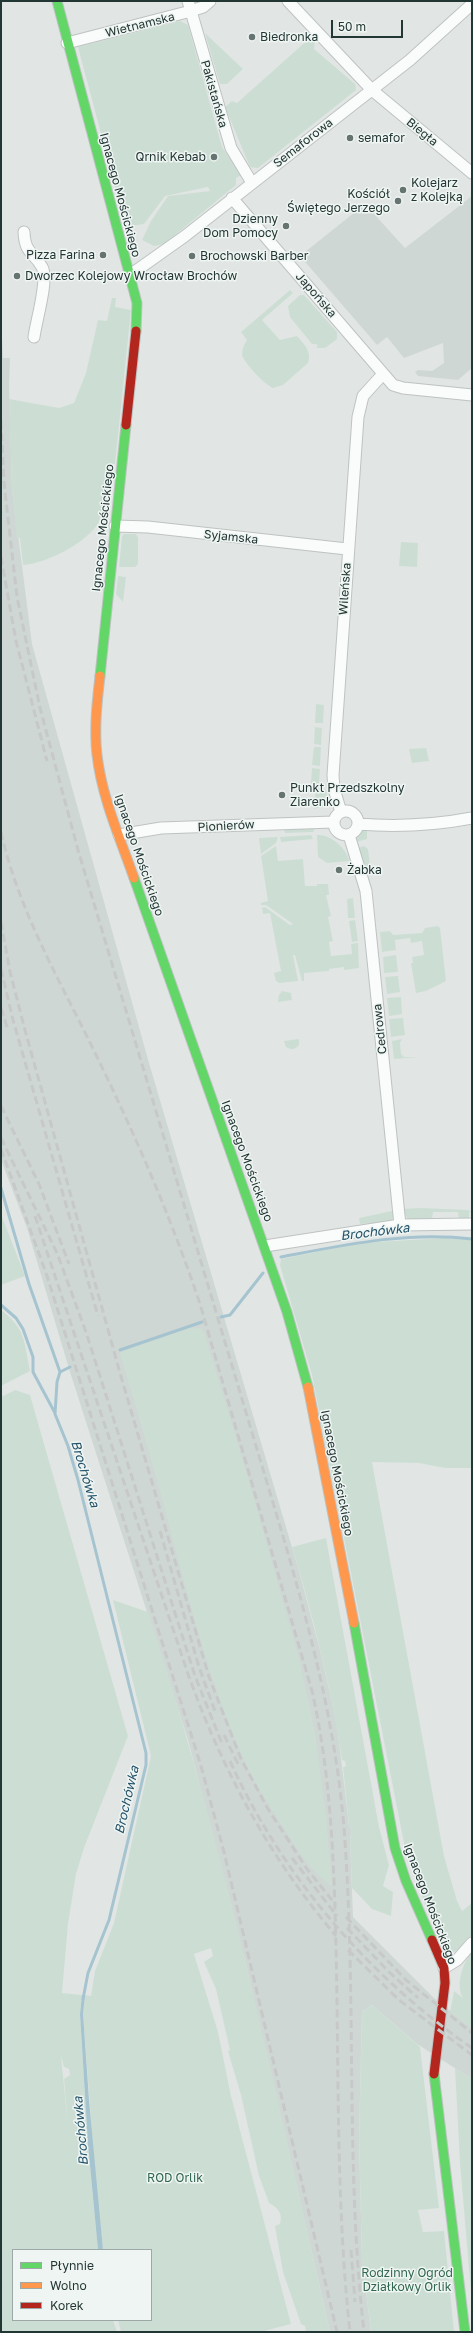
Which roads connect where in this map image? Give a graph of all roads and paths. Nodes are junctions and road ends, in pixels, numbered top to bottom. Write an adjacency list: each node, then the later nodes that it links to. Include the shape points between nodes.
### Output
1 (57, 1): 6 (street, Ignacego Mościckiego)
2 (210, 1): 5 (street, Wietnamska, via 202,7)
3 (288, 1): 7 (street, Biegła)
4 (472, 4): 7 (street, Semaforowa, via 428,45)
5 (190, 6): 6 (street, Wietnamska); 9 (street, Pakistańska, via 231,148)
6 (67, 43): 12 (street, Ignacego Mościckiego)
7 (372, 90): 8 (street, Biegła); 9 (street, Semaforowa)
8 (472, 173)
9 (252, 183): 10 (street, Semaforowa)
10 (232, 198): 12 (street, Semaforowa); 14 (street, Japońska)
11 (24, 232): 13 (street, via 25,247 42,267 45,278)
12 (130, 275): 16 (street, Ignacego Mościckiego, via 137,303 136,333)
13 (34, 337)
14 (383, 374): 15 (street, Japońska, via 393,385 403,388); 17 (street, Wileńska, via 359,406)
15 (472, 395)
16 (115, 526): 17 (street, Syjamska, via 148,527); 22 (street, Ignacego Mościckiego, via 96,713 96,755 105,796)
17 (347, 550): 18 (street, Wileńska, via 333,775)
18 (341, 812): 20 (street); 21 (street, via 354,814)
19 (472, 818): 21 (street, via 411,824)
20 (333, 822): 22 (street, Pionierów, via 161,828); 23 (street, via 339,834)
21 (358, 824): 23 (street, via 355,831)
22 (119, 835): 26 (street, Ignacego Mościckiego)
23 (349, 835): 25 (street, Cedrowa, via 366,891)
24 (472, 1224): 25 (street)
25 (400, 1225): 26 (street)
26 (265, 1246): 28 (street, Ignacego Mościckiego, via 306,1376 395,1848 406,1881)
27 (472, 1943): 28 (street, via 457,1960)
28 (444, 1968): 29 (street, Ignacego Mościckiego, via 442,2013 434,2051 434,2083)
29 (465, 2332)

